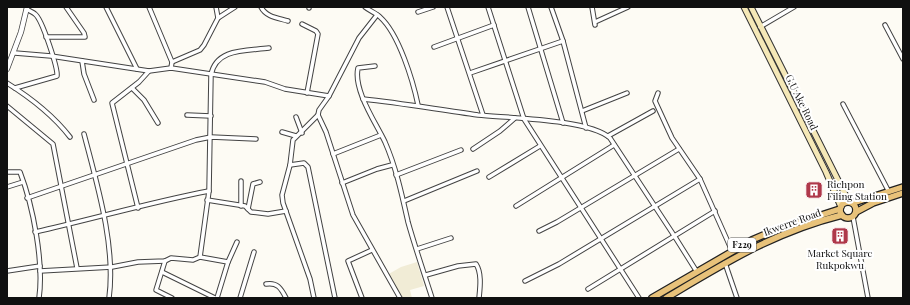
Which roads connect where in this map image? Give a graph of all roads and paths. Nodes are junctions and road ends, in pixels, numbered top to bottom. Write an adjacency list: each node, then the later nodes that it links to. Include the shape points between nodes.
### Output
1 (66, 7): 27 (street, via 85,37)
2 (106, 7): 42 (street)
3 (149, 7): 37 (street)
4 (216, 7): 21 (street)
5 (235, 7): 21 (street)
6 (261, 7): 22 (street, via 269,16)
7 (365, 7): 20 (street)
8 (433, 7): 19 (street)
9 (447, 7): 28 (street)
10 (488, 7): 24 (street)
11 (528, 7): 32 (street)
12 (551, 7): 29 (street)
13 (592, 7): 14 (street, via 595,23)
14 (628, 7)
15 (744, 7): 115 (main road, G.U Ake Road, via 826,172)
16 (751, 7): 26 (main road)
17 (794, 7): 26 (street)
18 (27, 8): 27 (street, via 40,20); 33 (street)
19 (418, 12)
20 (377, 15): 52 (street, via 359,38); 56 (street, via 388,27 407,65)
21 (218, 18): 37 (street, via 200,50)
22 (288, 21)
23 (302, 24): 49 (street, via 318,34)
24 (494, 25): 28 (street); 38 (street)
25 (885, 25): 35 (street)
26 (760, 27): 109 (main road)
27 (46, 37): 34 (street)
28 (458, 38): 30 (street); 44 (street)
29 (562, 41): 32 (street); 58 (street)
30 (434, 47)
31 (269, 48): 45 (street, via 223,55 213,65)
32 (541, 49): 38 (street); 68 (street)
33 (15, 53): 34 (street); 41 (street)
34 (51, 56): 36 (street); 47 (street, via 56,64 57,76)
35 (903, 59)
36 (82, 61): 42 (street); 54 (street)
37 (172, 62): 40 (street)
38 (506, 62): 44 (street); 66 (street)
39 (375, 66): 53 (street, via 358,68)
40 (171, 68): 43 (street); 45 (street)
41 (7, 69)
42 (137, 69): 43 (street)
43 (149, 71): 48 (street)
44 (470, 73): 62 (street)
45 (211, 75): 49 (street, via 265,82); 63 (street)
46 (7, 83): 47 (street)
47 (15, 88): 76 (street, via 32,99 60,124)
48 (132, 88): 67 (street, via 144,100); 85 (street, via 112,103)
49 (307, 93): 52 (street)
50 (627, 93): 58 (street)
51 (658, 93): 82 (street, via 655,101)
52 (329, 96): 61 (street)
53 (363, 99): 56 (street); 73 (street)
54 (94, 100)
55 (843, 104): 104 (street)
56 (418, 105): 62 (street)
57 (7, 106): 100 (street, via 53,144)
58 (582, 111): 69 (street)
59 (653, 111): 75 (street)
60 (187, 115): 63 (street)
61 (318, 115): 71 (street); 84 (street)
62 (483, 115): 65 (street)
63 (211, 116): 77 (street)
64 (296, 117): 71 (street)
65 (515, 118): 66 (street); 81 (street)
66 (524, 119): 68 (street); 80 (street)
67 (158, 123)
68 (564, 123): 69 (street)
69 (586, 128): 75 (street)
70 (282, 132): 74 (street)
71 (302, 133): 74 (street)
72 (84, 134): 90 (street)
73 (382, 135): 84 (street); 87 (street)
74 (296, 136): 86 (street, via 292,145)
75 (608, 136): 79 (street)
76 (70, 137)
77 (211, 137): 78 (street); 85 (street); 103 (street)
78 (256, 139)
79 (614, 145): 91 (street); 94 (street)
80 (540, 146): 93 (street); 94 (street)
81 (473, 149)
82 (679, 149): 91 (street); 95 (street)
83 (461, 150): 92 (street)
84 (334, 154): 99 (street)
85 (127, 162): 90 (street); 114 (street)
86 (290, 165): 117 (street, via 282,195); 156 (street, via 304,163 308,167)
87 (392, 165): 92 (street); 99 (street)
88 (477, 171): 108 (street)
89 (7, 172): 97 (street, via 20,172)
90 (95, 174): 100 (street); 119 (street)
91 (635, 175): 112 (street); 113 (street)
92 (396, 176): 108 (street)
93 (489, 176)
94 (561, 177): 111 (street); 113 (street)
95 (700, 179): 112 (street); 118 (street)
96 (241, 181): 110 (street)
97 (23, 182): 101 (street); 106 (street)
98 (260, 182): 116 (street, via 253,184)
99 (342, 183): 130 (street, via 353,215)
100 (62, 185): 106 (street); 122 (street)
101 (7, 187)
102 (903, 188): 104 (main road, F229)
103 (209, 191): 107 (street); 114 (street, via 171,198)
104 (889, 192): 109 (main road, F229)
105 (903, 193): 121 (main road, via 873,203)
106 (27, 198): 124 (street)
107 (207, 200): 110 (street); 133 (street)
108 (404, 201): 129 (street)
109 (851, 202): 115 (main road, F229, via 844,203); 121 (main road, via 856,207)
110 (240, 206): 116 (street)
111 (516, 206)
112 (655, 206): 125 (street); 127 (street)
113 (581, 207): 123 (street); 127 (street)
114 (138, 208): 119 (street)
115 (840, 208): 120 (main road); 131 (main road, F229, via 775,230)
116 (248, 209): 117 (street, via 251,212 268,214)
117 (286, 211): 155 (street, via 310,278)
118 (715, 211): 125 (street); 131 (street)
119 (104, 215): 122 (street); 137 (street)
120 (842, 215): 121 (main road, F229); 136 (main road, Ikwerre Road / F229, via 771,239)
121 (854, 215): 165 (street)
122 (69, 224): 124 (street); 139 (street)
123 (539, 231)
124 (35, 232): 138 (street)
125 (675, 237): 140 (street); 143 (street)
126 (451, 238): 129 (street)
127 (600, 238): 140 (street); 145 (street, via 559,264)
128 (237, 242): 135 (street)
129 (417, 249): 144 (street)
130 (372, 250): 157 (street, via 348,261); 158 (street)
131 (732, 251): 143 (main road, F229)
132 (254, 252): 153 (street)
133 (200, 257): 134 (street, via 193,260 171,258); 135 (street)
134 (165, 261): 137 (street, via 138,262); 142 (street)
135 (228, 262): 152 (street)
136 (725, 263): 148 (main road, Ikwerre Road / F229); 164 (street)
137 (112, 267): 139 (street); 150 (street)
138 (40, 268): 139 (street); 141 (street); 149 (street)
139 (77, 268)
140 (621, 270): 147 (street); 161 (street)
141 (7, 271)
142 (162, 272): 151 (street, via 156,290); 152 (street)
143 (696, 272): 162 (main road, F229)
144 (426, 275): 159 (street); 160 (street, via 476,264 480,283)
145 (525, 281)
146 (266, 284): 154 (street, via 278,285)
147 (588, 289)
148 (675, 296): 163 (main road, Ikwerre Road / F229)
149 (39, 298)
150 (109, 298)
151 (172, 298)
152 (216, 298)
153 (240, 298)
154 (286, 298)
155 (314, 298)
156 (335, 298)
157 (362, 298)
158 (400, 298)
159 (432, 298)
160 (479, 298)
161 (639, 298)
162 (652, 298)
163 (666, 298)
164 (737, 298)
165 (868, 298)

